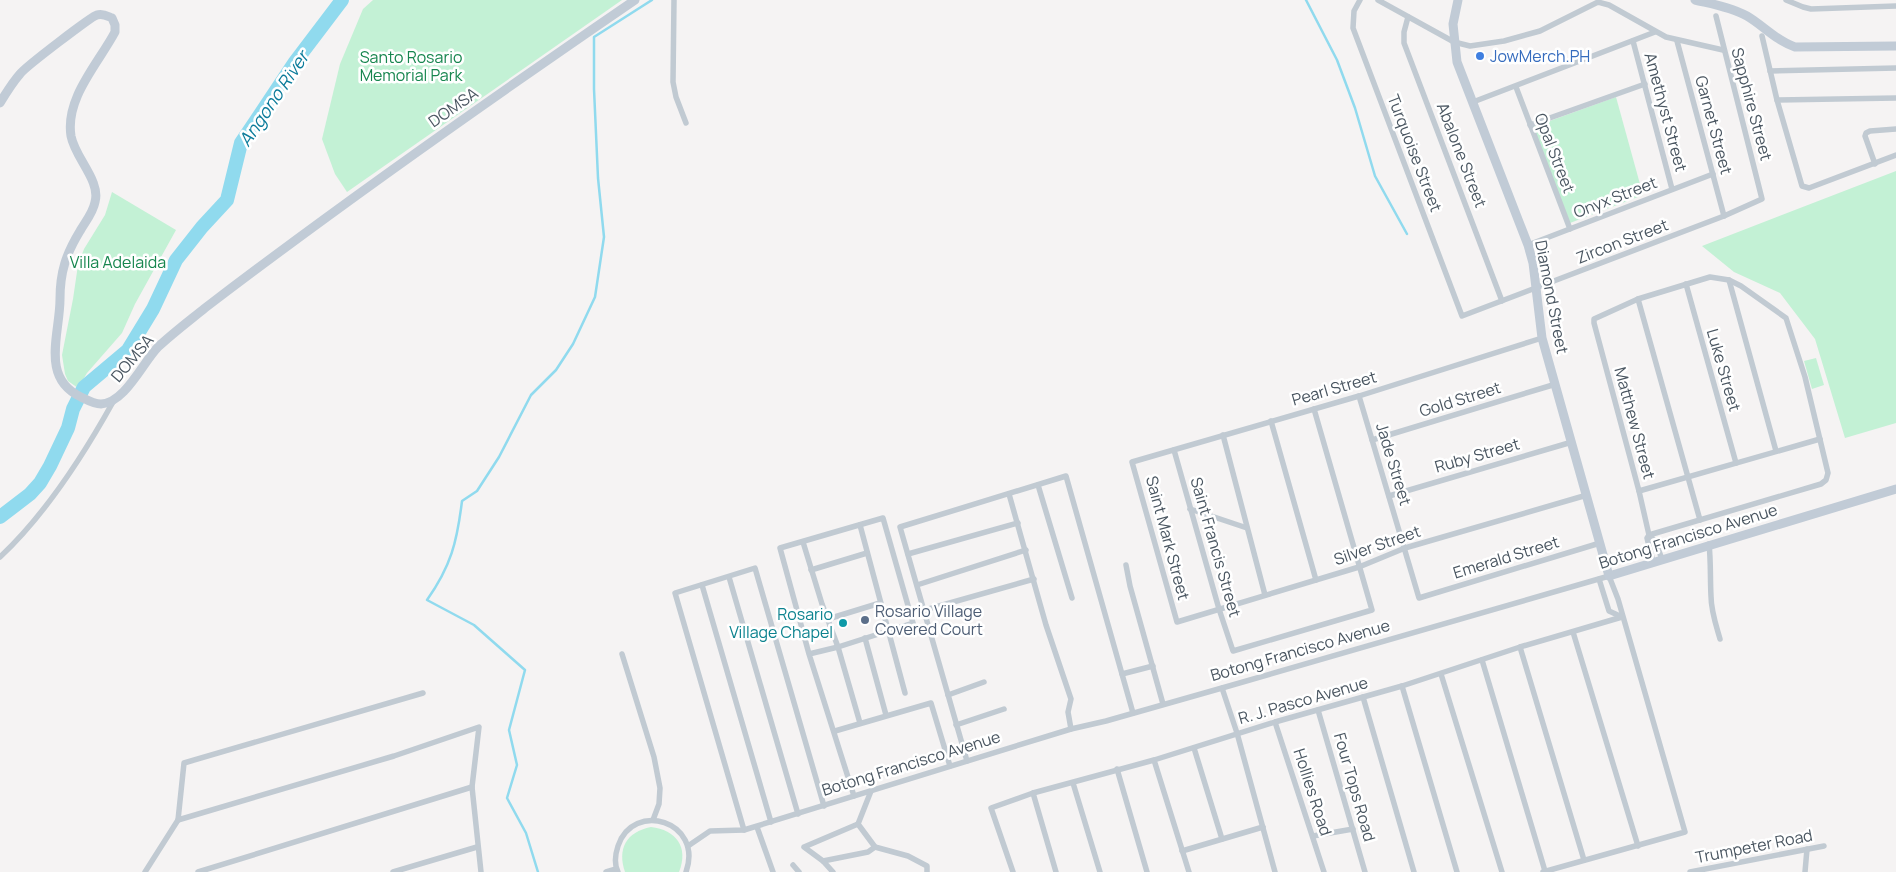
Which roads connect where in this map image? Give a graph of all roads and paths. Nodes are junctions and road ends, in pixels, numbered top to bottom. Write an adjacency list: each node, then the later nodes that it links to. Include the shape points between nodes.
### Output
1 (635, 0): 47 (main road, DOMSA, via 372,183 182,326 156,349)
2 (674, 0): 27 (street, via 673,82)
3 (1360, 0): 43 (street, Turquoise Street, via 1354,11 1353,28)
4 (1378, 0): 11 (street)
5 (1458, 0): 16 (main road, Diamond Street, via 1453,24)
6 (1695, 0): 17 (main road, via 1736,10 1781,42 1795,47)
7 (1786, 0): 9 (street, via 1811,9)
8 (1895, 0): 9 (street)
9 (1896, 6)
10 (1716, 16): 18 (street, Sapphire Street)
11 (1408, 17): 16 (street); 42 (street, Abalone Street, via 1404,43)
12 (1655, 32): 14 (street); 15 (street); 16 (street, via 1598,2 1540,31 1470,46)
13 (1762, 36): 20 (street)
14 (1633, 41): 21 (street, Amethyst Street); 22 (street)
15 (1677, 41): 18 (street); 32 (street, Garnet Street)
16 (1454, 42): 25 (main road, Diamond Street)
17 (1896, 46)
18 (1724, 50): 34 (street, Sapphire Street)
19 (1896, 68): 20 (street)
20 (1770, 71): 24 (street)
21 (1645, 84): 28 (street); 33 (street, Amethyst Street)
22 (1516, 87): 25 (street); 28 (street, Opal Street)
23 (1896, 98): 24 (street)
24 (1777, 100): 31 (street, via 1802,186 1808,188)
25 (1473, 102): 37 (main road, Diamond Street)
26 (0, 103): 47 (main road, DOMSA, via 21,72 84,21 98,14 112,18 115,32 75,102 70,123 71,138 96,195 92,211 72,244 60,278 54,354 60,382 73,394 101,404)
27 (686, 123)
28 (1530, 125): 36 (street, Opal Street)
29 (1896, 129): 31 (street, via 1866,133)
30 (1896, 155): 31 (street)
31 (1875, 164)
32 (1713, 174): 33 (street, Onyx Street); 35 (street, Garnet Street)
33 (1672, 189): 36 (street, Onyx Street)
34 (1762, 199): 35 (street, Zircon Street)
35 (1724, 216): 40 (street, Zircon Street)
36 (1570, 229): 37 (street, Onyx Street)
37 (1528, 245): 40 (main road, Diamond Street)
38 (1729, 280): 39 (street, via 1710,277); 51 (street, via 1786,318); 55 (street)
39 (1686, 284): 41 (street); 57 (street, Luke Street)
40 (1536, 289): 42 (street, Zircon Street); 44 (main road, Diamond Street)
41 (1638, 299): 58 (street); 61 (street, Matthew Street, via 1594,319 1594,323)
42 (1502, 301): 43 (street, Zircon Street)
43 (1462, 316)
44 (1542, 338): 45 (main road, Diamond Street); 46 (street, Pearl Street)
45 (1556, 384): 52 (street, Gold Street); 53 (main road, Diamond Street)
46 (1359, 396): 48 (street, Pearl Street); 52 (street, Jade Street)
47 (113, 402): 78 (street, via 84,451 26,532)
48 (1314, 409): 49 (street, Pearl Street); 82 (street)
49 (1271, 421): 50 (street, Pearl Street); 88 (street)
50 (1223, 435): 54 (street, Pearl Street); 69 (street)
51 (1820, 439): 55 (street); 66 (street, via 1828,473 1821,484)
52 (1372, 440): 64 (street, Jade Street)
53 (1572, 442): 63 (main road, Diamond Street); 64 (street, Ruby Street)
54 (1174, 450): 56 (street, Pearl Street); 65 (street, Saint Francis Street)
55 (1776, 451): 57 (street)
56 (1132, 462): 99 (street, Saint Mark Street)
57 (1736, 463): 58 (street)
58 (1687, 477): 61 (street); 66 (street)
59 (1038, 484): 62 (street); 92 (street); 110 (street, via 1066,476)
60 (1896, 489): 73 (main road, Botong Francisco Avenue)
61 (1639, 491): 70 (street, Matthew Street)
62 (1010, 494): 67 (street); 77 (street, via 900,527)
63 (1587, 495): 72 (main road, Diamond Street); 74 (street, Silver Street)
64 (1389, 496): 74 (street, Jade Street)
65 (1190, 509): 69 (street); 96 (street, Saint Francis Street)
66 (1700, 520): 70 (street)
67 (1018, 523): 75 (street); 77 (street)
68 (860, 525): 71 (street); 76 (street); 100 (street, via 883,518 913,623)
69 (1247, 528): 91 (street)
70 (1649, 535): 79 (street); 80 (street)
71 (804, 542): 83 (street); 107 (street, via 780,548)
72 (1600, 543): 84 (main road, Diamond Street); 93 (street, Emerald Street)
73 (1710, 544): 79 (main road, Botong Francisco Avenue); 103 (street, via 1711,597)
74 (1405, 548): 82 (street, Silver Street); 93 (street, Jade Street)
75 (1026, 550): 86 (street); 90 (street)
76 (867, 553): 83 (street); 94 (street)
77 (908, 554): 90 (street)
78 (0, 557)
79 (1662, 559): 80 (main road, Botong Francisco Avenue)
80 (1653, 562): 84 (main road, Botong Francisco Avenue)
81 (1126, 565): 109 (street)
82 (1359, 567): 88 (street, Silver Street); 96 (street, Saint Francis Street, via 1372,610 1232,651)
83 (811, 570): 98 (street)
84 (1609, 576): 87 (street, Botong Francisco Avenue); 97 (street)
85 (728, 577): 89 (street); 140 (street, via 756,568); 141 (street)
86 (1034, 579): 95 (street); 127 (street, via 1071,699 1068,712)
87 (1599, 579): 97 (street, via 1609,610); 114 (street, Botong Francisco Avenue)
88 (1316, 580): 91 (street, Silver Street)
89 (702, 585): 144 (street); 149 (street, via 675,593)
90 (917, 585): 95 (street)
91 (1265, 595): 96 (street, Silver Street)
92 (1072, 598)
93 (1420, 598)
94 (880, 603): 98 (street); 100 (street)
95 (925, 610): 117 (street)
96 (1219, 610): 99 (street, Silver Street)
97 (1622, 617): 101 (street, R. J. Pasco Avenue); 153 (street, via 1685,832)
98 (828, 619): 104 (street)
99 (1177, 622)
100 (888, 631): 102 (street); 116 (street)
101 (1573, 632): 105 (street, R. J. Pasco Avenue); 153 (street)
102 (865, 638): 104 (street); 123 (street)
103 (1720, 639)
104 (838, 647): 107 (street); 125 (street)
105 (1520, 647): 108 (street, R. J. Pasco Avenue); 159 (street)
106 (622, 654): 143 (street, via 659,780 659,804)
107 (809, 654): 128 (street)
108 (1482, 660): 111 (street, R. J. Pasco Avenue); 185 (street)
109 (1153, 666): 110 (street); 119 (street)
110 (1122, 674): 122 (street)
111 (1441, 674): 113 (street, R. J. Pasco Avenue); 184 (street)
112 (984, 682): 117 (street)
113 (1402, 686): 118 (street, R. J. Pasco Avenue); 183 (street)
114 (1222, 688): 119 (street, Botong Francisco Avenue); 129 (street)
115 (423, 693): 142 (street, via 184,763)
116 (905, 694)
117 (948, 695): 126 (street)
118 (1363, 698): 121 (street, R. J. Pasco Avenue); 182 (street)
119 (1163, 704): 122 (street, Botong Francisco Avenue)
120 (1004, 709): 126 (street)
121 (1318, 710): 124 (street, R. J. Pasco Avenue); 148 (street, Four Tops Road)
122 (1133, 713): 127 (street, Botong Francisco Avenue)
123 (886, 715): 125 (street); 133 (street, via 931,703)
124 (1275, 722): 129 (street, R. J. Pasco Avenue); 150 (street, Hollies Road)
125 (860, 723): 128 (street)
126 (956, 724): 132 (street)
127 (1071, 729): 132 (street, Botong Francisco Avenue)
128 (835, 731): 139 (street)
129 (1237, 733): 130 (street, R. J. Pasco Avenue); 147 (street)
130 (1194, 748): 131 (street, R. J. Pasco Avenue); 151 (street)
131 (1154, 760): 134 (street, R. J. Pasco Avenue); 158 (street)
132 (967, 761): 133 (street, Botong Francisco Avenue)
133 (950, 766): 137 (street, Botong Francisco Avenue)
134 (1117, 769): 135 (street, R. J. Pasco Avenue); 177 (street)
135 (1073, 783): 138 (street, R. J. Pasco Avenue); 176 (street)
136 (472, 787): 142 (street, via 478,727 394,756); 155 (street); 165 (street)
137 (870, 791): 139 (street, Botong Francisco Avenue); 145 (street)
138 (1033, 793): 174 (street, R. J. Pasco Avenue, via 991,808); 175 (street)
139 (854, 796): 140 (street, Botong Francisco Avenue)
140 (824, 806): 141 (street, Botong Francisco Avenue)
141 (798, 814): 144 (street, Botong Francisco Avenue)
142 (178, 820): 164 (street)
143 (652, 820): 152 (street, via 671,825 682,834); 163 (street, via 634,824 621,836 615,855)
144 (771, 822): 146 (street, Botong Francisco Avenue)
145 (858, 824): 156 (street); 160 (street, via 804,847)
146 (757, 827): 149 (street, Botong Francisco Avenue); 170 (street)
147 (1263, 827): 151 (street); 179 (street)
148 (1352, 828): 150 (street); 181 (street, Four Tops Road)
149 (744, 830): 152 (street, Botong Francisco Avenue, via 710,831)
150 (1313, 836): 180 (street, Hollies Road)
151 (1222, 839): 158 (street)
152 (688, 846): 169 (street, via 690,861)
153 (1638, 846): 159 (street)
154 (1824, 846): 157 (street, Trumpeter Road)
155 (477, 847): 166 (street); 167 (street)
156 (875, 847): 160 (street, via 868,852); 173 (street, via 908,856 927,866)
157 (1807, 849): 162 (street, Trumpeter Road); 187 (street)
158 (1182, 851): 178 (street)
159 (1584, 860): 185 (street)
160 (823, 861): 172 (street)
161 (793, 865): 171 (street)
162 (1706, 870): 186 (street, Trumpeter Road)
163 (617, 871): 168 (street)
164 (145, 872)
165 (198, 872)
166 (393, 872)
167 (481, 872)
168 (606, 872)
169 (686, 872)
170 (772, 872)
171 (799, 872)
172 (833, 872)
173 (927, 872)
174 (1013, 872)
175 (1056, 872)
176 (1100, 872)
177 (1147, 872)
178 (1189, 872)
179 (1275, 872)
180 (1324, 872)
181 (1366, 872)
182 (1414, 872)
183 (1457, 872)
184 (1502, 872)
185 (1544, 872)
186 (1690, 872)
187 (1805, 872)

